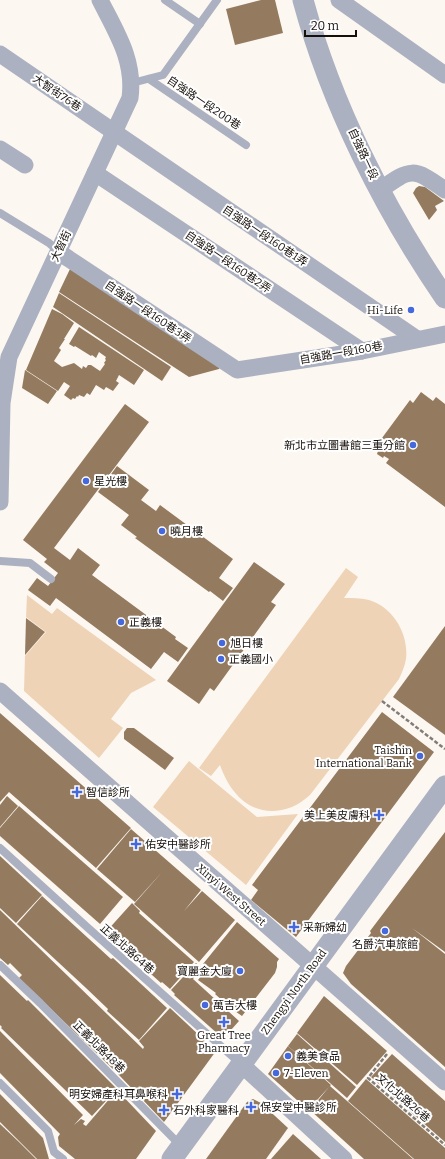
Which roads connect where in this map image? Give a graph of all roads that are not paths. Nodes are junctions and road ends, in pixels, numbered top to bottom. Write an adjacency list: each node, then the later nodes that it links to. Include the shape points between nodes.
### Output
1 (100, 0): 10 (street, 大智街, via 122,43)
2 (165, 0): 6 (lane)
3 (217, 0): 6 (lane)
4 (303, 0): 16 (street, 自強路一段, via 337,98)
5 (339, 0): 8 (street)
6 (200, 24): 9 (lane, via 163,75)
7 (0, 54): 11 (street, 大智街76巷)
8 (445, 75)
9 (149, 79): 10 (lane); 12 (lane, 自強路一段200巷)
10 (132, 83): 11 (street, 大智街, via 130,98)
11 (113, 132): 15 (street, 大智街); 22 (street, 自強路一段160巷1弄)
12 (246, 145)
13 (0, 149): 14 (street)
14 (25, 165)
15 (95, 173): 19 (street, 大智街); 23 (street, 自強路一段160巷2弄)
16 (380, 190): 17 (street, via 408,173 420,174); 20 (street, 自強路一段, via 400,228)
17 (445, 190)
18 (0, 213): 19 (lane)
19 (59, 252): 24 (street, 自強路一段160巷3弄); 25 (street, 大智街, via 9,357)
20 (445, 298)
21 (445, 334): 22 (street, 自強路一段160巷)
22 (417, 339): 23 (street, 自強路一段160巷)
23 (362, 350): 24 (street, 自強路一段160巷)
24 (236, 370)
25 (1, 403): 26 (street, 大智街)
26 (0, 502)
27 (0, 561): 28 (lane, via 30,563)
28 (51, 579)
29 (0, 691): 33 (street, Xinyi West Street)
30 (445, 786): 33 (street, Zhengyi North Road)
31 (0, 848): 34 (lane, 正義北路64巷)
32 (0, 965): 37 (lane, 正義北路48巷, via 40,1004)
33 (313, 966): 34 (street, Zhengyi North Road); 36 (street, Xinyi West Street)
34 (241, 1064): 37 (street, Zhengyi North Road); 39 (street)
35 (0, 1082): 38 (lane, via 48,1131 54,1152)
36 (445, 1082)
37 (176, 1153)
38 (63, 1159)
39 (344, 1159)

